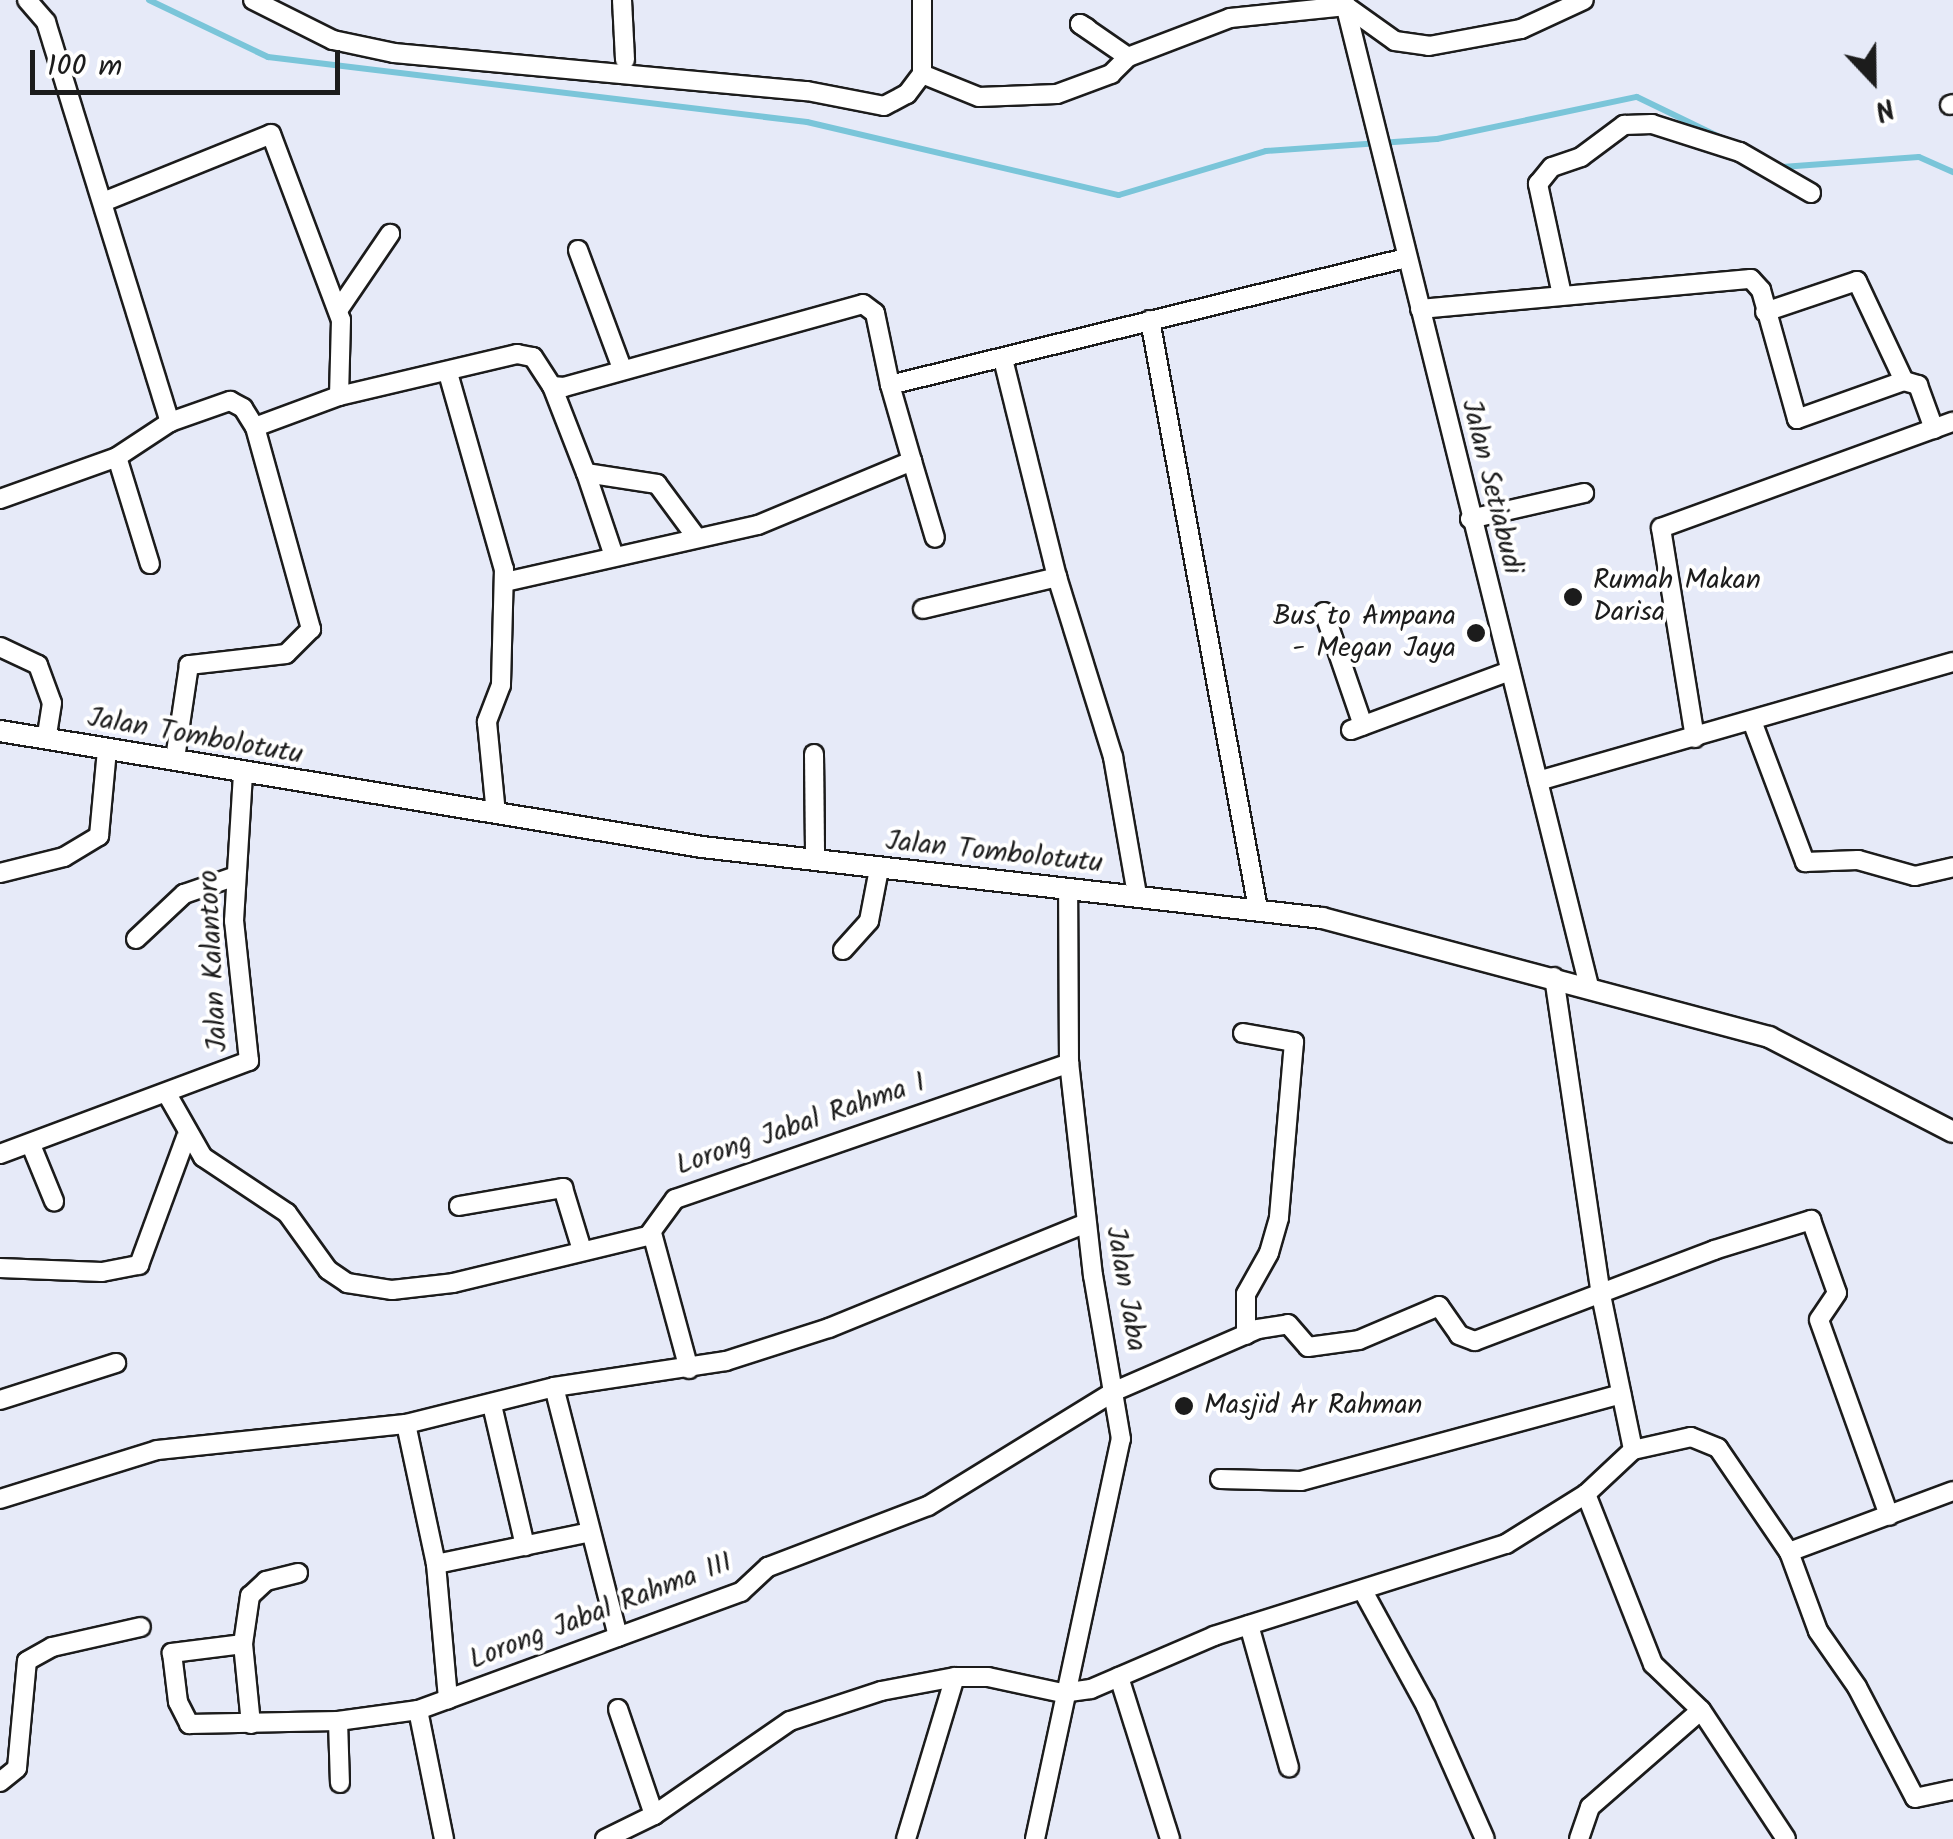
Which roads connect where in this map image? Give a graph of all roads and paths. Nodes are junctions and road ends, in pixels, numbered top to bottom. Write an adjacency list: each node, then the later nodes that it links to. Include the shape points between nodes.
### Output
1 (26, 0): 12 (street, via 46,22)
2 (253, 0): 10 (street, via 333,40 432,58 807,90 884,106 907,94)
3 (622, 0): 9 (street)
4 (922, 0): 10 (street)
5 (1574, 2): 6 (street, via 1521,29 1429,46 1395,41)
6 (1345, 3): 8 (street, via 1230,18); 15 (street, Jalan Setiabudi)
7 (1087, 28): 8 (street)
8 (1128, 57): 10 (street, via 1111,74 1057,94 979,97)
9 (625, 60)
10 (922, 74)
11 (1812, 193): 16 (street, via 1740,152 1652,124 1624,126 1581,157 1552,167 1538,184)
12 (103, 202): 18 (street, via 271,134); 28 (street)
13 (390, 234): 18 (street)
14 (578, 250): 22 (street)
15 (1406, 258): 17 (street, Jalan Setiabudi); 20 (street)
16 (1562, 295): 17 (street); 19 (street, via 1745,278 1759,285)
17 (1420, 308): 37 (street, Jalan Setiabudi)
18 (338, 309): 27 (street)
19 (1764, 312): 24 (street, via 1857,281); 24 (street, via 1797,420)
20 (1150, 320): 21 (street); 66 (street)
21 (1002, 359): 25 (street); 42 (street)
22 (622, 368): 25 (street, via 863,304 875,313); 26 (street)
23 (448, 373): 26 (street, via 522,354 533,357); 27 (street); 43 (street, via 498,536)
24 (1904, 381): 31 (street, via 1918,386)
25 (890, 385): 33 (street)
26 (552, 386): 34 (street)
27 (339, 396): 30 (street)
28 (170, 422): 30 (street, via 230,401); 32 (street)
29 (1953, 422): 31 (street)
30 (255, 427): 55 (street, via 311,629 286,654 189,665)
31 (1934, 428): 51 (street, via 1661,528)
32 (117, 457): 36 (street); 41 (street)
33 (912, 462): 38 (street, via 788,515); 39 (street)
34 (586, 473): 38 (street, via 657,484); 40 (street)
35 (1584, 493): 37 (street)
36 (0, 498)
37 (1470, 520): 48 (street, Jalan Setiabudi)
38 (697, 538): 40 (street)
39 (935, 538)
40 (614, 556): 43 (street)
41 (150, 564)
42 (1057, 577): 44 (street); 65 (street, via 1113,757)
43 (505, 582): 58 (street, via 500,685 487,722)
44 (923, 609)
45 (1324, 612): 48 (street, via 1357,728)
46 (0, 648): 52 (street, via 37,662 51,699)
47 (1953, 662): 49 (street)
48 (1510, 671): 57 (street, Jalan Setiabudi)
49 (1752, 721): 51 (street); 60 (street, via 1805,862 1846,859 1915,876)
50 (0, 731): 52 (street, Jalan Tombolotutu)
51 (1694, 738): 57 (street)
52 (46, 739): 53 (street, Jalan Tombolotutu)
53 (108, 749): 55 (street, Jalan Tombolotutu); 62 (street, via 99,836 64,857)
54 (814, 754): 59 (street)
55 (176, 759): 56 (street, Jalan Tombolotutu)
56 (243, 772): 58 (street, Jalan Tombolotutu); 63 (street, Jalan Kalantoro)
57 (1538, 781): 70 (street, Jalan Setiabudi)
58 (496, 812): 59 (street, Jalan Tombolotutu)
59 (815, 858): 61 (street, Jalan Tombolotutu)
60 (1953, 866)
61 (879, 869): 64 (street, Jalan Tombolotutu); 68 (street, via 869,921)
62 (0, 872)
63 (233, 876): 67 (street, via 184,894); 73 (street, Jalan Kalantoro, via 251,1056 237,1070)
64 (1068, 888): 65 (street, Jalan Tombolotutu); 72 (street, Jalan Jaba)
65 (1137, 895): 66 (street, Jalan Tombolotutu)
66 (1258, 909): 69 (street, Jalan Tombolotutu, via 1374,930)
67 (136, 939)
68 (843, 950)
69 (1554, 977): 70 (street, Jalan Tombolotutu); 84 (street)
70 (1589, 986): 74 (street, Jalan Tombolotutu, via 1769,1036)
71 (1243, 1033): 85 (street, via 1294,1042 1279,1218 1270,1253 1246,1294)
72 (1069, 1063): 80 (street, Jalan Jaba); 81 (street, Lorong Jabal Rahma I, via 675,1199 664,1206)
73 (168, 1094): 75 (street); 76 (street, Jalan Kalantoro)
74 (1953, 1132)
75 (186, 1137): 82 (street, via 223,1174 287,1213 328,1270 347,1283 392,1290 453,1283); 83 (street, via 138,1264 102,1272)
76 (31, 1145): 77 (street, Jalan Kalantoro); 78 (street)
77 (0, 1154)
78 (54, 1200)
79 (459, 1206): 82 (street, via 562,1188)
80 (1086, 1223): 87 (street, via 792,1342); 89 (street, Jalan Jaba)
81 (652, 1233): 82 (street); 87 (street)
82 (582, 1250)
83 (0, 1268)
84 (1601, 1296): 85 (street, Lorong Jabal Rahma III, via 1476,1341 1458,1335 1438,1306 1355,1341 1304,1346 1285,1323); 90 (street); 99 (street, via 1714,1250 1814,1222 1837,1294 1819,1320)
85 (1246, 1335): 89 (street, Lorong Jabal Rahma III)
86 (116, 1364): 91 (street)
87 (689, 1370): 88 (street)
88 (554, 1387): 92 (street); 100 (street)
89 (1115, 1391): 108 (street, Lorong Jabal Rahma III, via 928,1506 768,1567 742,1592); 112 (street, Jalan Jaba, via 1121,1440 1116,1484)
90 (1621, 1394): 94 (street); 95 (street, via 1301,1481)
91 (0, 1400)
92 (492, 1405): 93 (street); 101 (street)
93 (406, 1424): 98 (street, via 156,1450); 103 (street)
94 (1633, 1450): 97 (street); 102 (street, via 1691,1437 1710,1442)
95 (1220, 1479)
96 (1953, 1491): 99 (street)
97 (1586, 1494): 105 (street, via 1506,1544); 116 (street, via 1653,1664)
98 (0, 1499)
99 (1888, 1516): 102 (street)
100 (590, 1532): 101 (street); 108 (street)
101 (525, 1546): 103 (street)
102 (1789, 1552): 122 (street, via 1818,1631 1857,1686 1914,1798)
103 (436, 1564): 113 (street)
104 (298, 1573): 109 (street, via 256,1588)
105 (1364, 1591): 106 (street); 129 (street, via 1426,1706)
106 (1249, 1625): 111 (street); 119 (street)
107 (141, 1627): 120 (street, via 52,1647 28,1661 17,1768)
108 (618, 1637): 113 (street, Lorong Jabal Rahma III)
109 (242, 1644): 118 (street); 118 (street, Lorong Jabal Rahma III, via 170,1657 189,1724)
110 (955, 1677): 112 (street, via 988,1676); 123 (street, via 881,1691 790,1721); 126 (street)
111 (1120, 1677): 112 (street); 128 (street)
112 (1062, 1692): 127 (street, Jalan Jaba)
113 (448, 1699): 115 (street, Lorong Jabal Rahma III)
114 (618, 1709): 123 (street)
115 (418, 1710): 117 (street, Lorong Jabal Rahma III); 124 (street)
116 (1701, 1710): 130 (street, via 1590,1808); 131 (street)
117 (338, 1721): 118 (street, Lorong Jabal Rahma III); 121 (street)
118 (251, 1724)
119 (1288, 1767)
120 (0, 1782)
121 (340, 1783)
122 (1953, 1790)
123 (654, 1815): 125 (street)
124 (444, 1839)
125 (605, 1839)
126 (906, 1839)
127 (1035, 1839)
128 (1170, 1839)
129 (1485, 1839)
130 (1579, 1839)
131 (1786, 1839)

